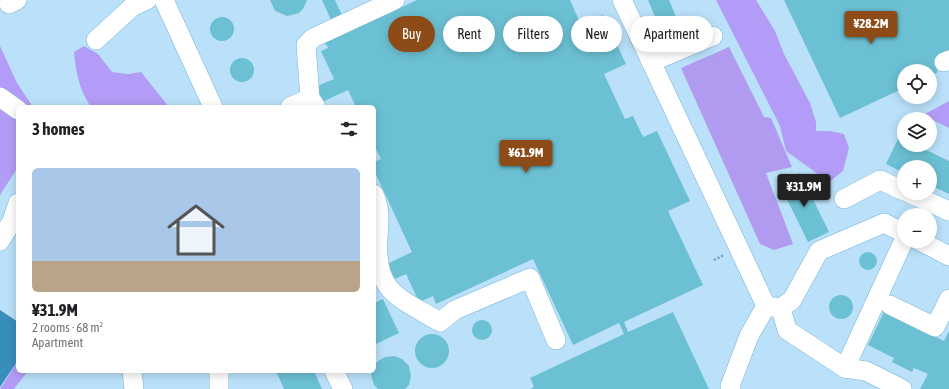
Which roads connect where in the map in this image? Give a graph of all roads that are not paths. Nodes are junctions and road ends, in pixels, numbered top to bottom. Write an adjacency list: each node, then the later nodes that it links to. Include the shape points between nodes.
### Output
1 (147, 0): 6 (lane, via 132,7)
2 (164, 0): 11 (lane)
3 (395, 0): 5 (lane)
4 (622, 0): 8 (lane)
5 (372, 5): 10 (lane, via 313,38 306,45)
6 (96, 40)
7 (674, 52): 8 (lane)
8 (651, 62): 28 (lane)
9 (0, 97): 13 (lane)
10 (313, 102): 12 (lane)
11 (212, 105)
12 (299, 105)
13 (16, 109)
14 (897, 188): 16 (lane, via 880,180)
15 (376, 198): 25 (lane, via 380,207)
16 (844, 199)
17 (925, 200): 19 (lane)
18 (16, 209): 21 (lane)
19 (949, 211)
20 (897, 230): 28 (lane, via 884,223 820,251 792,300)
21 (0, 241)
22 (900, 248): 30 (lane)
23 (934, 248): 24 (lane)
24 (949, 256)
25 (377, 278): 29 (lane, via 393,294 440,322 455,310 530,278)
26 (949, 298): 27 (lane, via 935,327)
27 (890, 305)
28 (774, 307): 30 (lane, via 787,330); 37 (lane, via 749,336)
29 (556, 340)
30 (845, 368): 38 (lane, via 866,371)
31 (132, 373): 34 (lane)
32 (219, 373): 35 (lane)
33 (335, 373): 36 (lane)
34 (134, 389)
35 (219, 389)
36 (343, 389)
37 (731, 389)
38 (902, 389)

